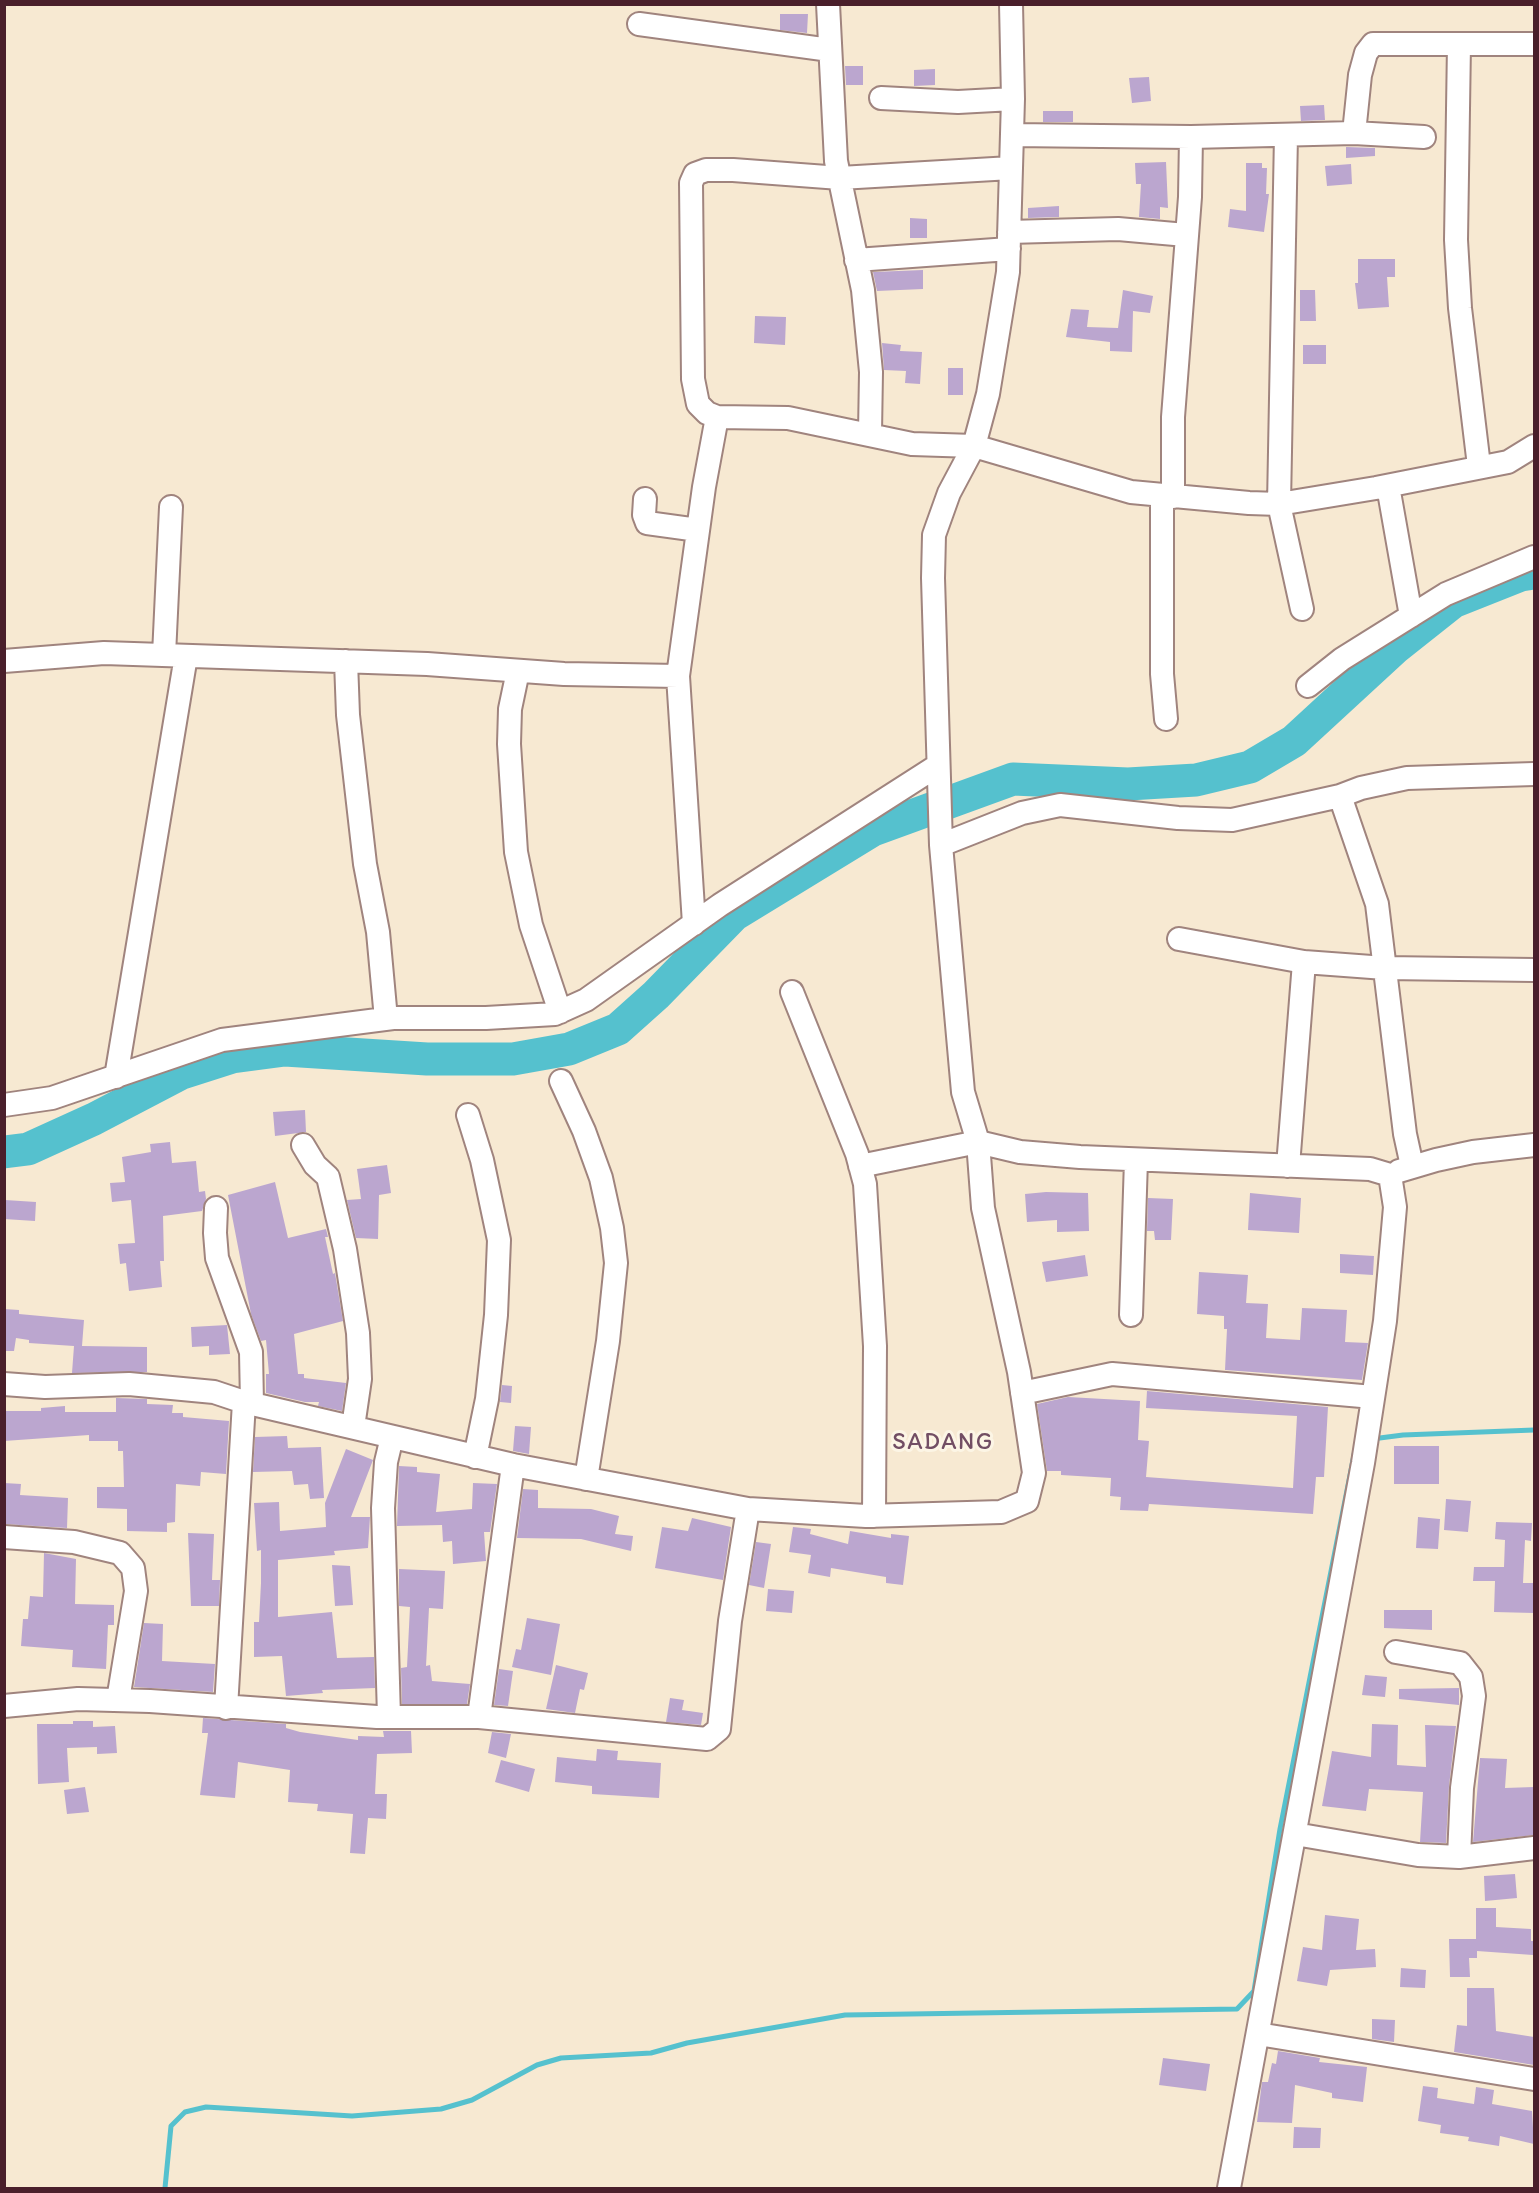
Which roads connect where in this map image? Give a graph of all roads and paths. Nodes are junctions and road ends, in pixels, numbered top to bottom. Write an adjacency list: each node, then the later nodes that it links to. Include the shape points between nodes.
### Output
1 (828, 4): 6 (street)
2 (1011, 4): 8 (street)
3 (639, 24): 6 (street)
4 (1459, 44): 5 (street); 9 (street, via 1373,44 1360,75); 23 (street, via 1456,240)
5 (1534, 44)
6 (830, 50): 15 (street)
7 (880, 98): 8 (street, via 958,102)
8 (1013, 99): 10 (street)
9 (1354, 133): 11 (street); 13 (street)
10 (1012, 135): 12 (street); 14 (street)
11 (1286, 135): 12 (street); 27 (street)
12 (1191, 137): 16 (street)
13 (1424, 137)
14 (1011, 168): 15 (street); 17 (street)
15 (840, 178): 18 (street); 19 (street, via 733,170 695,174 691,183 693,379 698,404)
16 (1186, 235): 17 (street, via 1118,230); 25 (street)
17 (1009, 241): 18 (street); 21 (street, via 998,336)
18 (856, 260): 20 (street, via 871,372)
19 (717, 417): 20 (street, via 788,418); 29 (street)
20 (870, 433): 21 (street, via 912,444)
21 (974, 446): 25 (street, via 1131,492); 40 (street, via 949,493 934,535)
22 (1534, 446): 23 (street, via 1508,462)
23 (1479, 466): 24 (street)
24 (1388, 486): 27 (street); 32 (street)
25 (1167, 496): 27 (street); 39 (street, via 1162,654)
26 (645, 499): 29 (street, via 647,523)
27 (1279, 504): 31 (street)
28 (171, 507): 33 (street)
29 (698, 530): 37 (street)
30 (1534, 557): 32 (street, via 1446,594)
31 (1302, 609)
32 (1411, 616): 38 (street, via 1342,659)
33 (175, 656): 34 (street, via 104,653); 35 (street); 52 (street)
34 (4, 661)
35 (346, 661): 36 (street); 51 (street, via 348,715)
36 (518, 671): 37 (street); 50 (street, via 510,709 509,744 516,852 531,925)
37 (678, 676): 44 (street)
38 (1308, 686)
39 (1166, 719)
40 (938, 773): 43 (street); 44 (street)
41 (1534, 774): 42 (street, via 1407,778)
42 (1340, 796): 43 (street, via 1232,820 1060,805 1022,813); 47 (street, via 1377,904)
43 (941, 845): 56 (street, via 963,1092)
44 (694, 924): 50 (street, via 586,1000)
45 (1179, 939): 46 (street)
46 (1304, 962): 47 (street); 61 (street)
47 (1385, 969): 48 (street); 62 (street)
48 (1534, 970)
49 (792, 992): 60 (street)
50 (560, 1012): 51 (street, via 535,1017)
51 (386, 1018): 52 (street, via 222,1040)
52 (116, 1077): 54 (street, via 52,1098)
53 (561, 1081): 74 (street, via 601,1178 616,1263)
54 (4, 1104)
55 (468, 1115): 72 (street, via 499,1240 487,1399)
56 (978, 1142): 59 (street, via 1020,1152); 60 (street); 67 (street, via 982,1208)
57 (303, 1145): 70 (street, via 328,1177 345,1249 358,1333 360,1379)
58 (1534, 1145): 62 (street, via 1473,1152)
59 (1136, 1160): 61 (street); 65 (street)
60 (860, 1166): 76 (street, via 865,1184 873,1300)
61 (1288, 1166): 63 (street, via 1370,1169)
62 (1412, 1166): 63 (street)
63 (1389, 1175): 69 (street, via 1395,1207)
64 (216, 1208): 68 (street, via 217,1258 251,1352)
65 (1131, 1315)
66 (4, 1384): 68 (street, via 129,1384 214,1392)
67 (1022, 1393): 69 (street, via 1113,1374); 76 (street, via 1034,1473 1027,1501 1000,1512)
68 (248, 1403): 70 (street); 81 (street)
69 (1372, 1405): 84 (street)
70 (352, 1428): 71 (street)
71 (392, 1437): 72 (street); 82 (street, via 383,1508)
72 (475, 1456): 73 (street)
73 (513, 1466): 74 (street); 83 (street)
74 (586, 1479): 75 (street)
75 (748, 1509): 76 (street); 83 (street, via 730,1621 719,1729 713,1735 698,1741)
76 (874, 1516)
77 (4, 1537): 79 (street, via 74,1542 120,1553 133,1568 136,1591)
78 (1396, 1652): 86 (street, via 1460,1663 1471,1677 1474,1696 1462,1788)
79 (118, 1700): 80 (street, via 78,1699); 81 (street)
80 (4, 1706)
81 (226, 1708): 82 (street)
82 (389, 1717): 83 (street)
83 (479, 1717)
84 (1295, 1834): 86 (street, via 1418,1855); 87 (street)
85 (1534, 1848): 86 (street)
86 (1459, 1857)
87 (1258, 2034): 88 (street); 89 (street)
88 (1534, 2079)
89 (1229, 2188)

